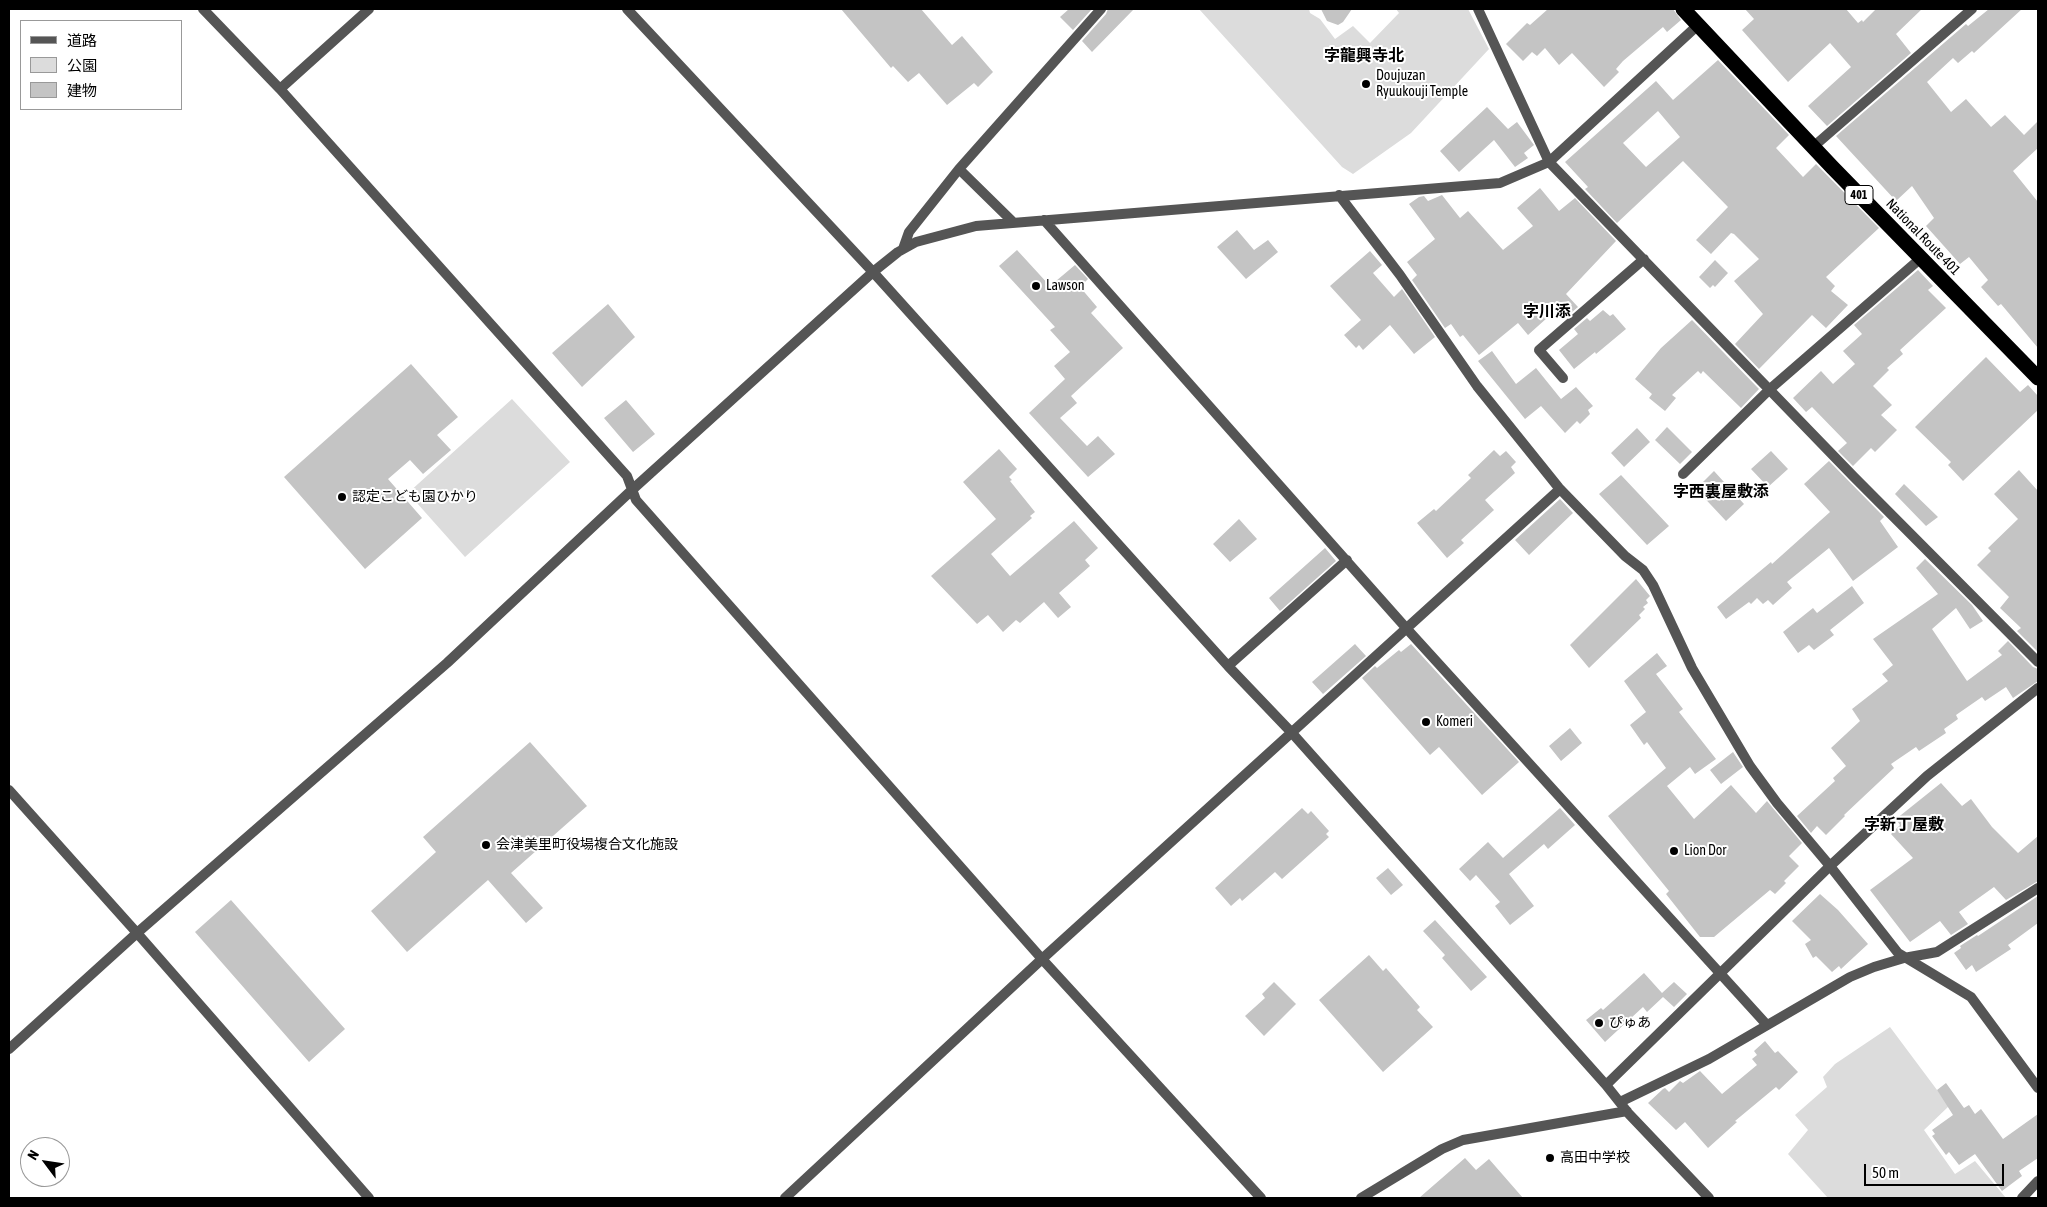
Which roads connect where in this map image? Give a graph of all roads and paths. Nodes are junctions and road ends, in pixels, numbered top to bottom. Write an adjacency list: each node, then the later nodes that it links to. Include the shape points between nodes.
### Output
1 (203, 9): 9 (street)
2 (368, 9): 9 (street)
3 (627, 9): 19 (street)
4 (1101, 9): 12 (street)
5 (1478, 9): 11 (street)
6 (1682, 9): 8 (highway, National Route 401 / 401)
7 (1972, 9): 10 (street)
8 (1698, 26): 10 (highway, National Route 401 / 401); 11 (street)
9 (280, 89): 24 (street, via 626,476)
10 (1813, 147): 17 (highway, National Route 401 / 401)
11 (1549, 162): 13 (street, via 1500,183); 18 (street)
12 (959, 168): 15 (street); 16 (street, via 909,232)
13 (1339, 195): 14 (street); 25 (street, via 1400,275 1477,386)
14 (1044, 220): 15 (street); 26 (street)
15 (1013, 222): 16 (street, via 945,233)
16 (903, 249): 19 (street)
17 (1921, 258): 21 (highway, National Route 401 / 401); 22 (street)
18 (1644, 260): 20 (street, via 1538,350); 22 (street)
19 (873, 272): 24 (street); 29 (street)
20 (1563, 378)
21 (2038, 378)
22 (1770, 390): 23 (street); 28 (street)
23 (1683, 474)
24 (634, 489): 35 (street, via 447,663); 37 (street, via 636,500)
25 (1560, 489): 27 (street); 33 (street, via 1625,556 1643,570 1692,668 1750,766 1777,804)
26 (1346, 560): 27 (street); 29 (street)
27 (1408, 629): 31 (street); 38 (street)
28 (2038, 662)
29 (1228, 666): 31 (street)
30 (2038, 688): 33 (street, via 1927,776)
31 (1292, 733): 37 (street); 41 (street)
32 (9, 790): 35 (street)
33 (1830, 866): 36 (street); 38 (street)
34 (2038, 888): 36 (street, via 1937,952)
35 (137, 933): 40 (street); 46 (street)
36 (1904, 958): 39 (street, via 1850,977); 42 (street, via 1971,997)
37 (1042, 959): 47 (street); 48 (street)
38 (1720, 972): 39 (street); 41 (street)
39 (1767, 1025): 43 (street, via 1709,1059)
40 (9, 1049)
41 (1606, 1085): 43 (street)
42 (2038, 1088)
43 (1620, 1102): 44 (street)
44 (1627, 1111): 49 (street, via 1463,1140 1442,1149); 50 (street)
45 (2038, 1181): 51 (street)
46 (369, 1198)
47 (785, 1198)
48 (1261, 1198)
49 (1361, 1198)
50 (1709, 1198)
51 (2022, 1198)

